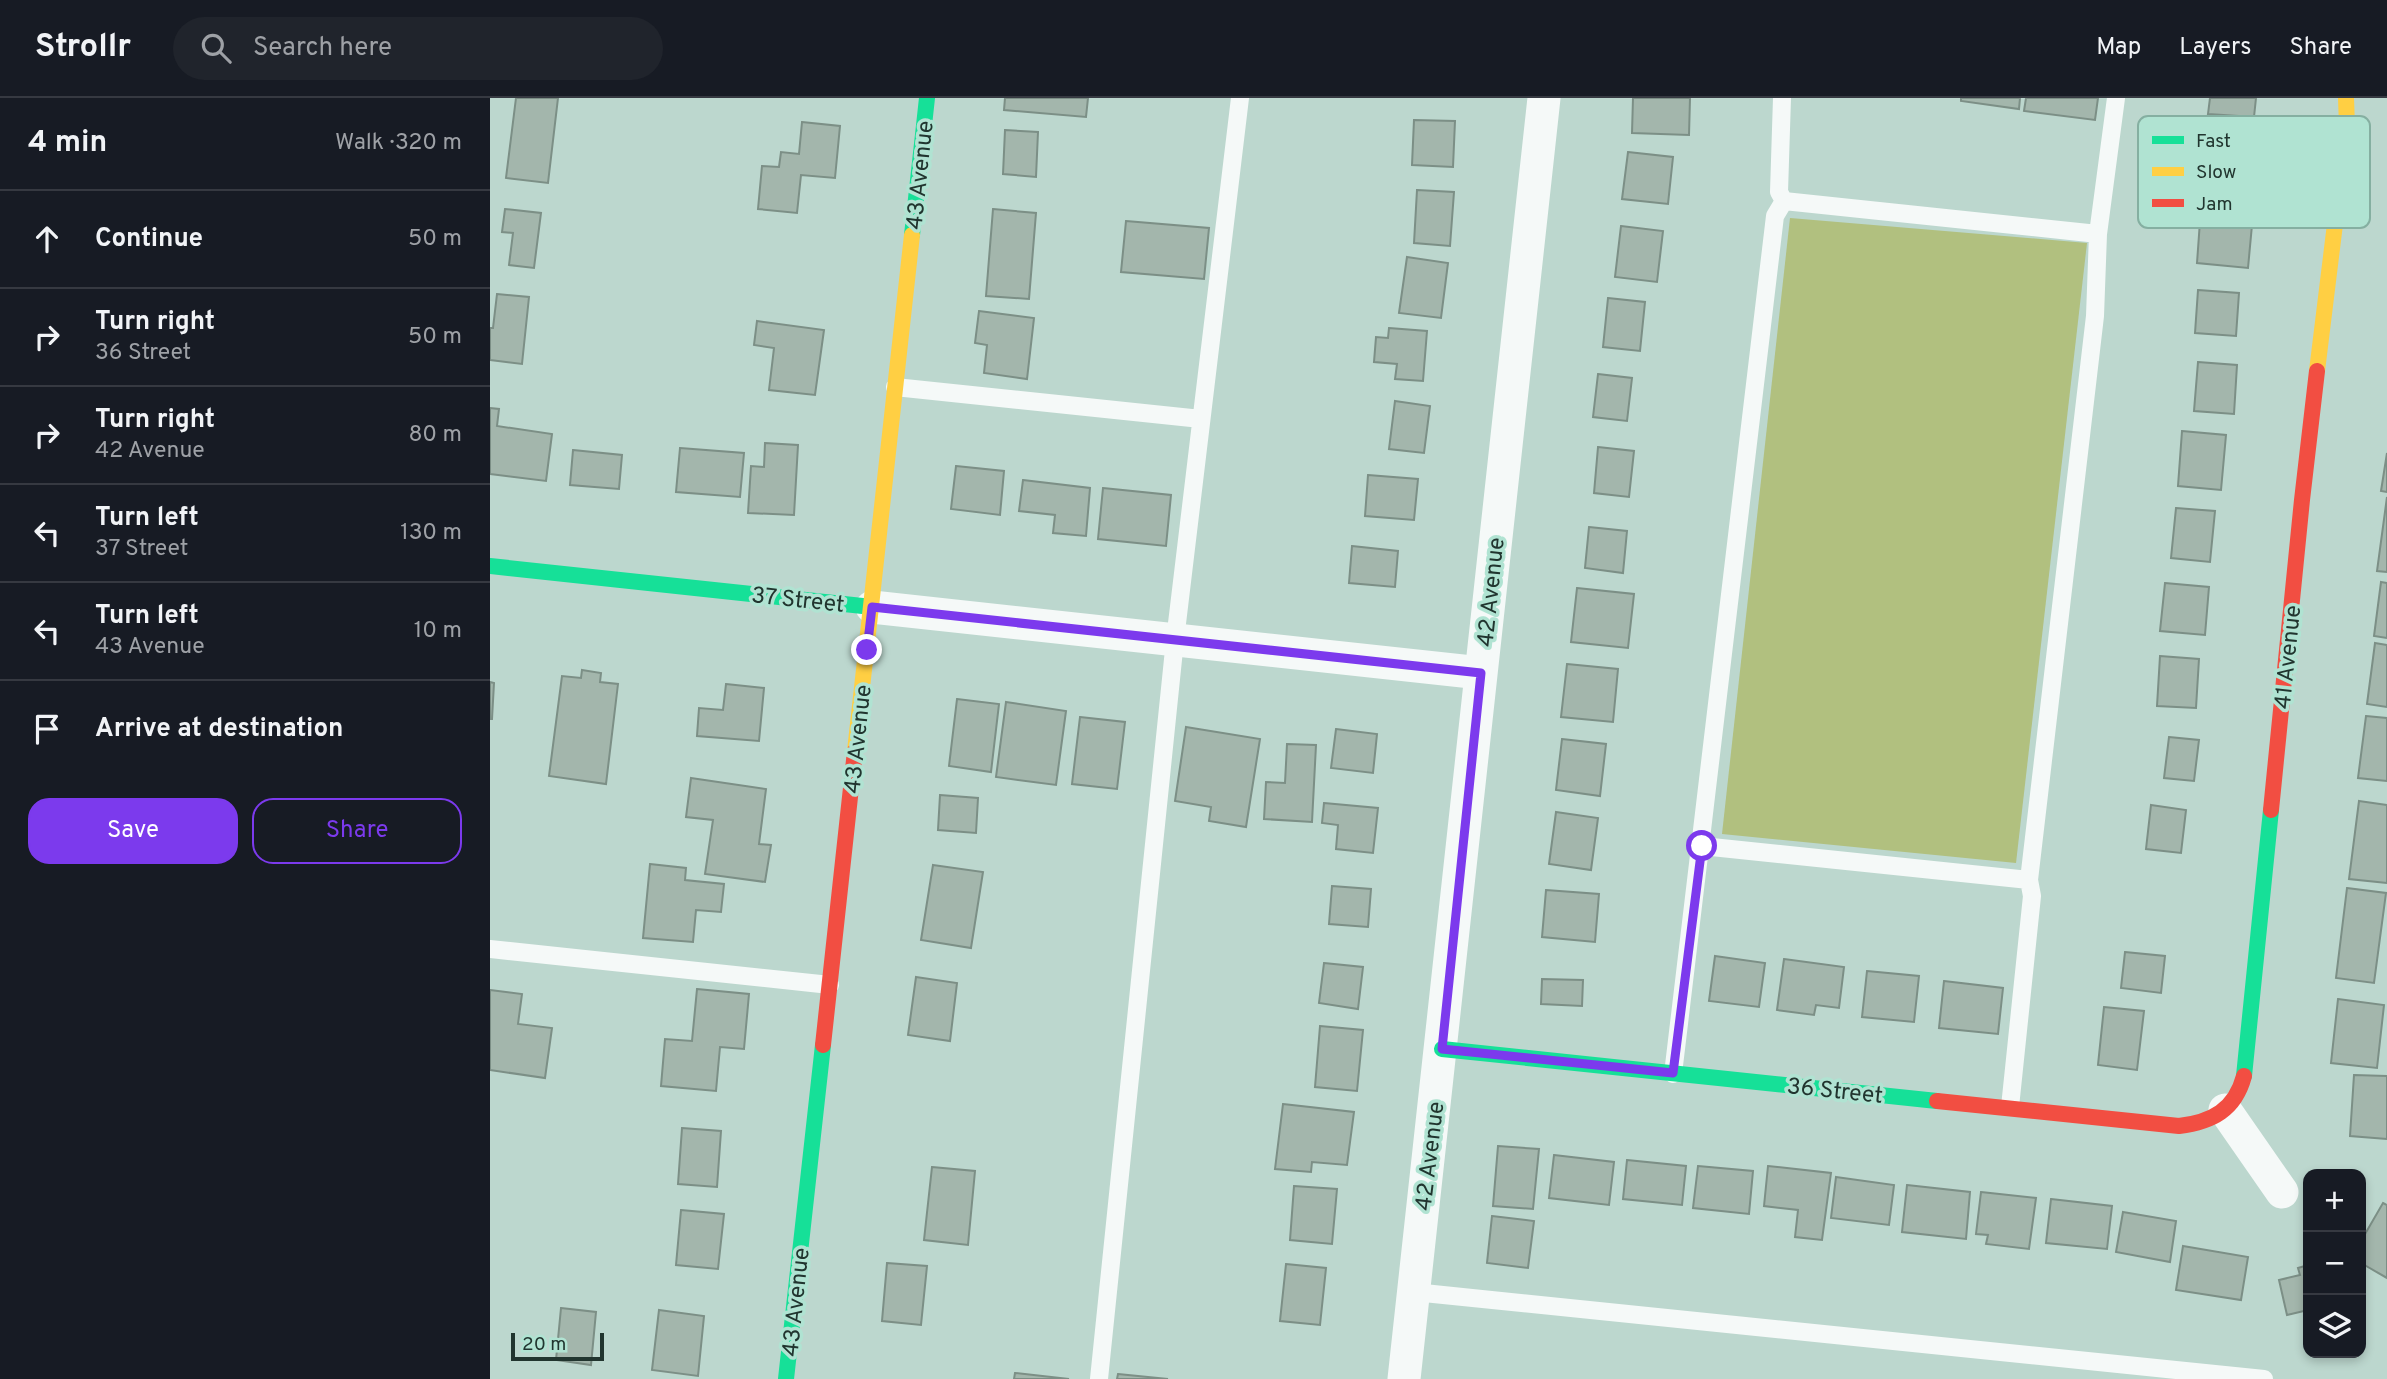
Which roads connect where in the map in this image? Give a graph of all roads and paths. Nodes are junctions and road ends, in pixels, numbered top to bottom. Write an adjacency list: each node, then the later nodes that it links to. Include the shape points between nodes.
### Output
1 (927, 98): 11 (street, 43 Avenue)
2 (1240, 98): 12 (lane)
3 (1544, 98): 16 (street, 42 Avenue)
4 (1782, 98): 8 (lane, via 1779,192)
5 (2116, 98): 10 (lane)
6 (2346, 98): 7 (street, 41 Avenue)
7 (2347, 116)
8 (1784, 201): 10 (lane); 17 (lane, via 1775,216)
9 (2335, 228): 24 (street, 41 Avenue, via 2302,500 2245,1070 2237,1097)
10 (2098, 234): 18 (lane, via 2095,316)
11 (895, 387): 12 (lane); 14 (street, 43 Avenue)
12 (1201, 419): 15 (lane)
13 (490, 566): 14 (street, 37 Street)
14 (872, 607): 15 (street, 37 Street); 20 (street, 43 Avenue)
15 (1175, 640): 16 (street, 37 Street); 28 (lane)
16 (1481, 673): 21 (street, 42 Avenue)
17 (1702, 846): 18 (lane); 22 (lane)
18 (2029, 880): 23 (lane, via 2032,897)
19 (490, 949): 20 (lane)
20 (830, 985): 27 (street, 43 Avenue)
21 (1442, 1049): 22 (street, 36 Street); 26 (street, 42 Avenue)
22 (1673, 1073): 23 (street, 36 Street)
23 (2010, 1107): 24 (street, 36 Street, via 2179,1126 2201,1124)
24 (2225, 1110): 25 (street)
25 (2282, 1192)
26 (1414, 1292): 29 (street, 42 Avenue); 30 (lane)
27 (786, 1379)
28 (1099, 1379)
29 (1405, 1379)
30 (2264, 1379)

